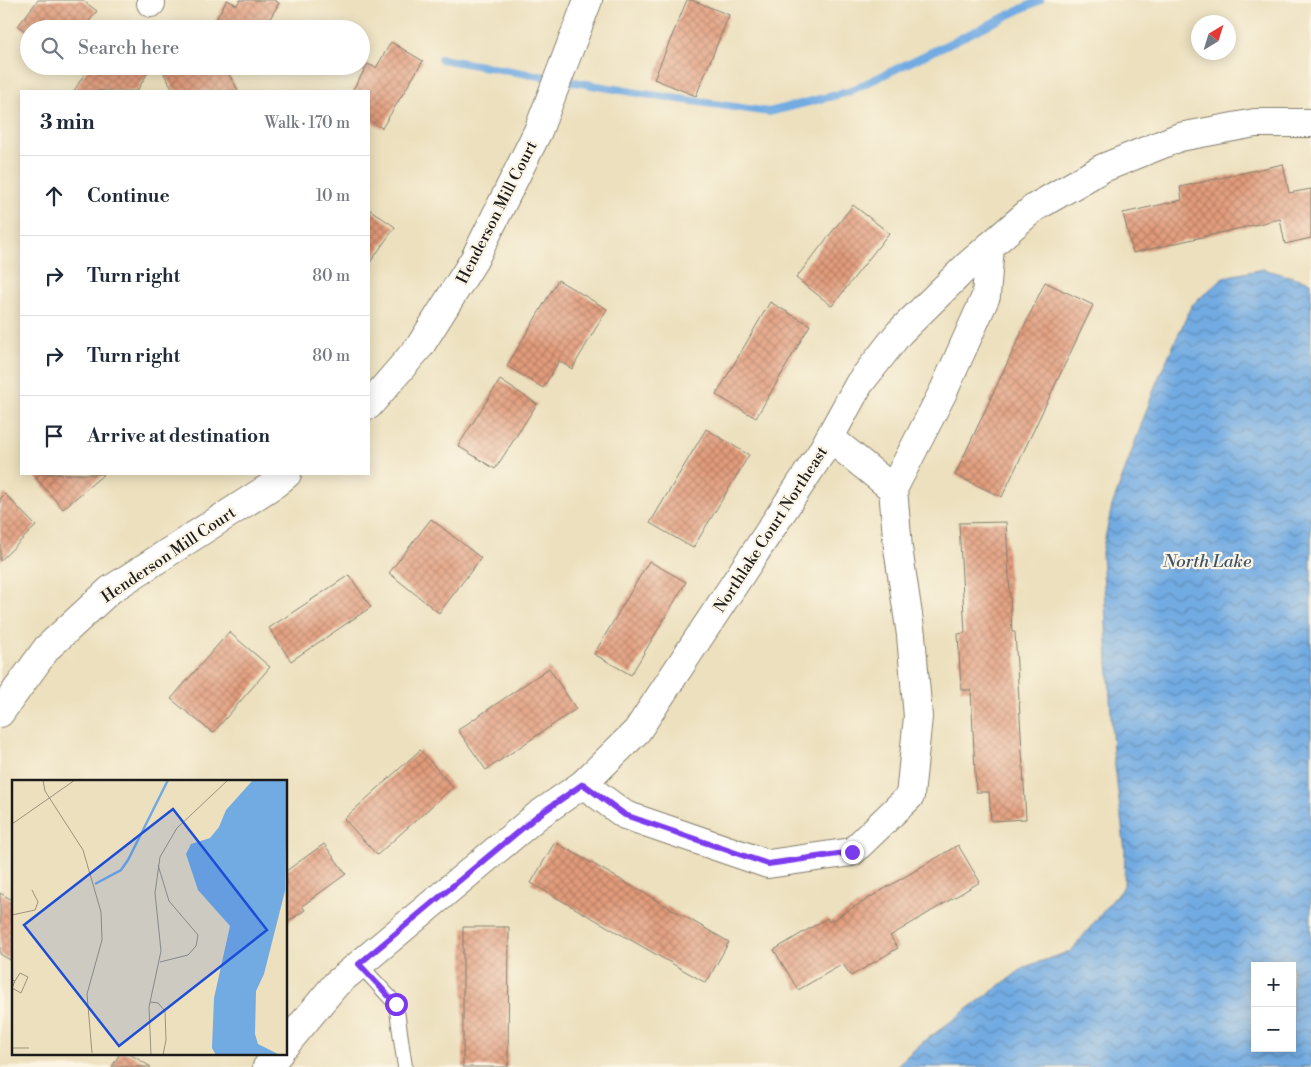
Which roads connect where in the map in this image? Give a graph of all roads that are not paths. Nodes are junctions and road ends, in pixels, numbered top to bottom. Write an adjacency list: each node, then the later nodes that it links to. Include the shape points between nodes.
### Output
1 (588, 0): 4 (street, Henderson Mill Court, via 538,131 474,260 420,346)
2 (1311, 123): 3 (street, Northlake Court Northeast, via 1255,123 1180,137 1080,181 1034,208)
3 (990, 246): 5 (street, Northlake Court Northeast, via 898,333 859,384); 7 (street, via 986,296 944,390)
4 (370, 403)
5 (830, 438): 7 (street); 9 (street, Northlake Court Northeast, via 637,731)
6 (286, 475): 8 (street, Henderson Mill Court, via 110,590 47,648)
7 (893, 488): 9 (street, via 918,717 910,796 852,852 768,864 625,815)
8 (0, 713)
9 (583, 784): 10 (street, Northlake Court Northeast, via 537,816)
10 (359, 964): 11 (street, Northlake Court Northeast, via 336,984); 14 (lane, via 396,1004)
11 (288, 1042)
12 (278, 1054): 13 (street)
13 (267, 1067)
14 (405, 1067)

